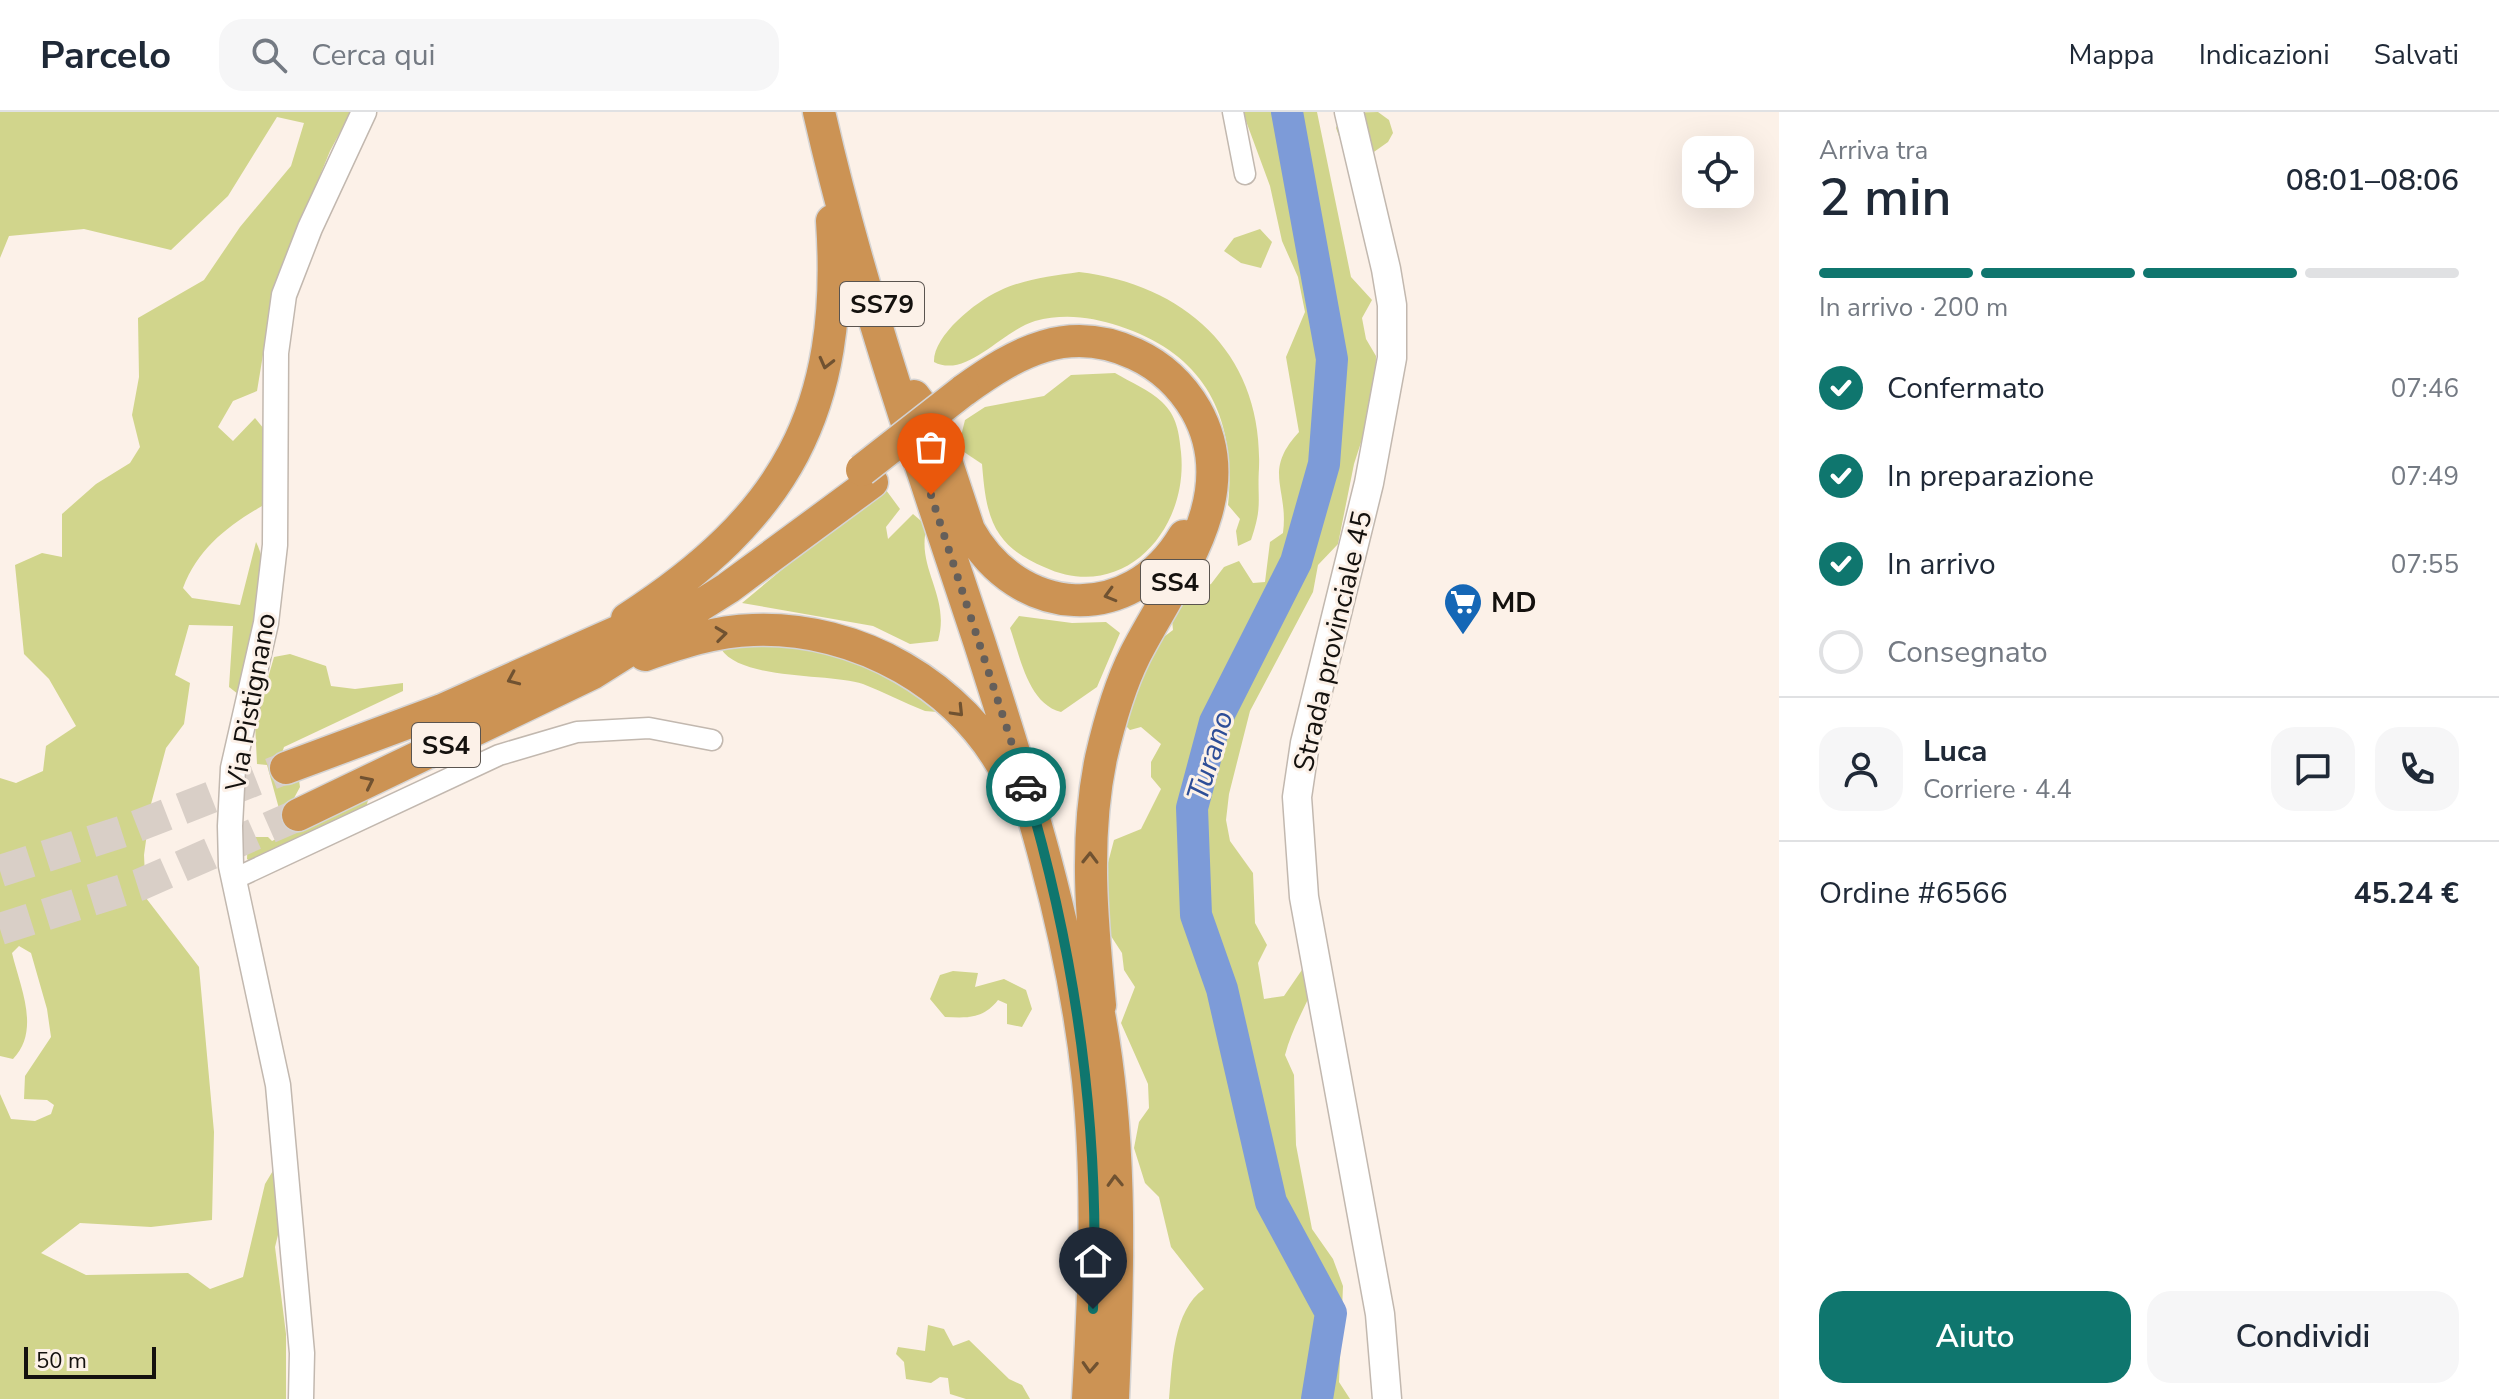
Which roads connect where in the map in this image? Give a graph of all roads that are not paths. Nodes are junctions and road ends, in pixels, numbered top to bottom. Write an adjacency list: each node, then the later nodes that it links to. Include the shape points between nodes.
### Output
1 (364, 112): 15 (street, Via Pistignano, via 284,295 276,353 275,545 266,623 233,768)
2 (819, 112): 5 (highway, SS79)
3 (1233, 112): 6 (street)
4 (1349, 112): 20 (main road, Strada provinciale 45, via 1388,281 1392,358 1297,797 1304,897 1380,1314)
5 (827, 146): 7 (highway, SS79); 10 (highway, one-way to 10, via 835,281 829,355 794,452 771,491 719,552)
6 (1245, 174)
7 (844, 213): 8 (highway, SS79); 14 (highway, SS79, via 863,289 1027,790)
8 (914, 396): 9 (highway, one-way to 8, via 1063,356 1116,361 1148,376 1183,415 1198,462 1195,509 1173,553 1149,577 1102,598 1068,600 1020,585 977,545 933,421); 16 (highway, SS79, via 1063,855)
9 (968, 398): 10 (highway, via 728,588); 16 (highway, SS4, one-way to 9, via 1090,869 1101,759 1129,669 1204,526 1213,480 1210,447 1199,415 1180,387 1154,364 1113,345 1063,342 1026,351)
10 (589, 660): 12 (highway, SS4, one-way to 12); 13 (highway, SS4, one-way to 10); 14 (highway, SS4, one-way to 14, via 749,630 807,632 884,655 941,694 998,755)
11 (712, 740): 15 (street, via 649,728 577,732 499,755)
12 (286, 768)
13 (298, 815)
14 (1049, 873): 18 (highway, SS4, one-way to 18, via 1088,1079 1094,1279)
15 (234, 879): 17 (street, Via Pistignano, via 278,1085 302,1353)
16 (1101, 1020): 19 (highway, SS4, one-way to 16, via 1118,1263 1111,1074)
17 (301, 1399)
18 (1088, 1399)
19 (1113, 1399)
20 (1387, 1399)

